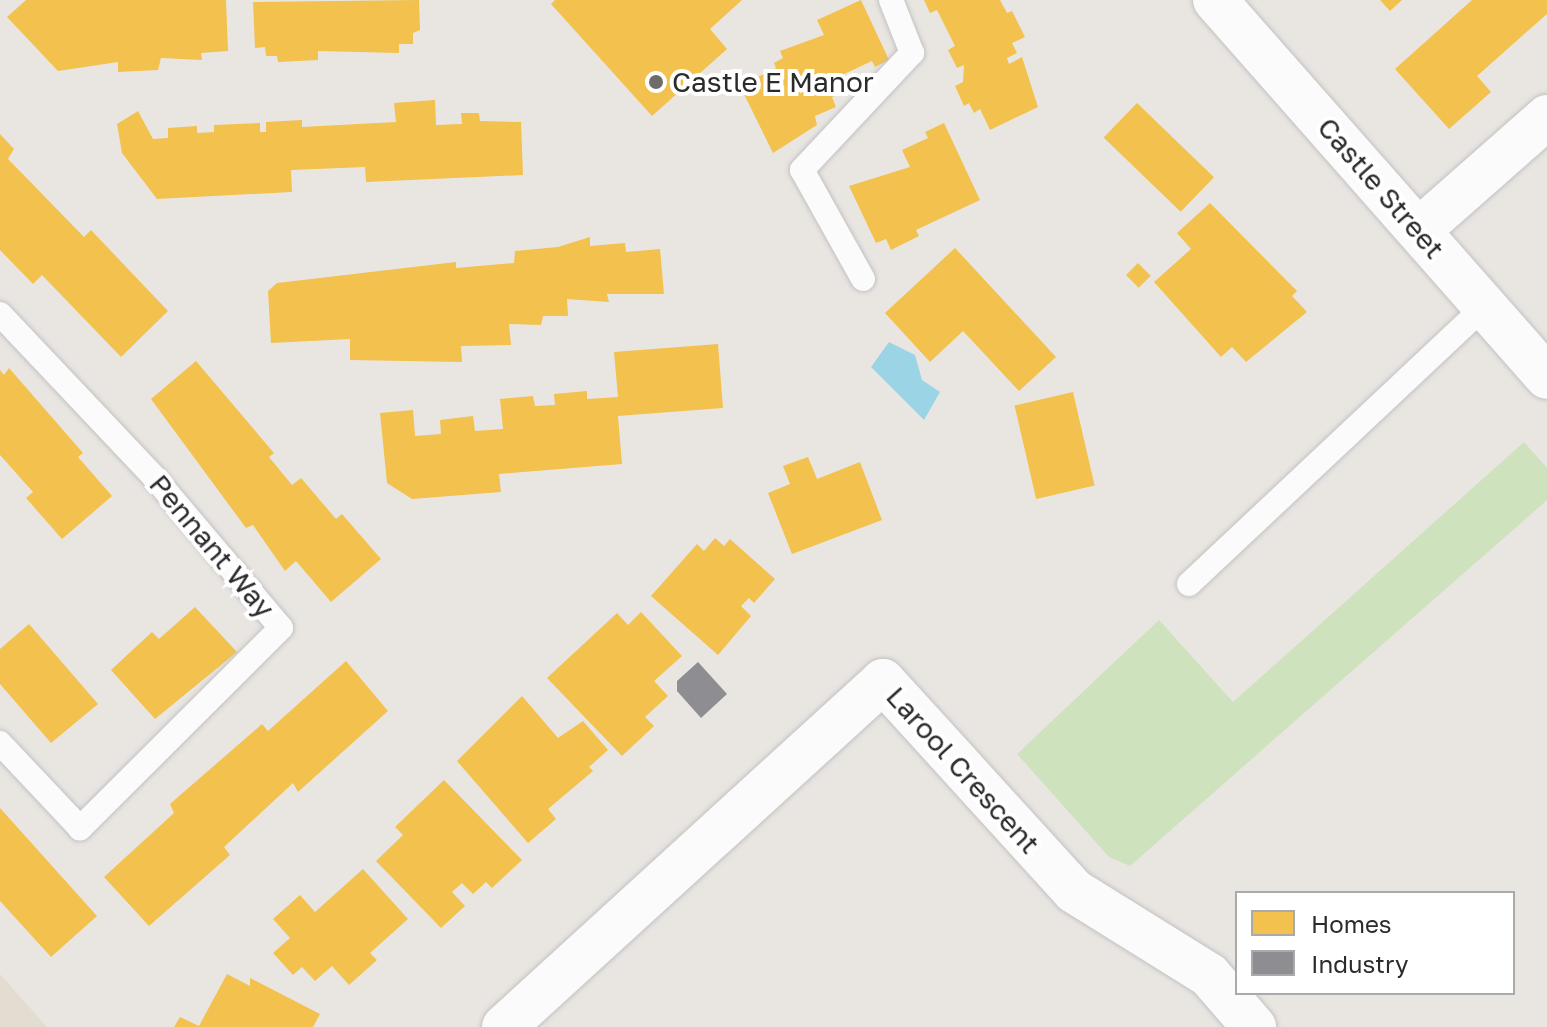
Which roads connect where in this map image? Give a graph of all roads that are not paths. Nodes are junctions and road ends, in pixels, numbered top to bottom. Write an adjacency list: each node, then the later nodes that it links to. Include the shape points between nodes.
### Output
1 (891, 0): 5 (lane, via 912,53 802,170)
2 (1215, 0): 4 (street, Castle Street)
3 (1547, 117): 4 (street)
4 (1419, 230): 6 (street, Castle Street)
5 (863, 279)
6 (1484, 307): 8 (street, Castle Street); 9 (lane)
7 (0, 314): 10 (lane, Pennant Way, via 154,477 281,628 80,828)
8 (1547, 377)
9 (1189, 584)
10 (0, 743)
11 (504, 1027): 12 (street, Larool Crescent, via 883,681 1074,891 1209,975)
12 (1254, 1027)

